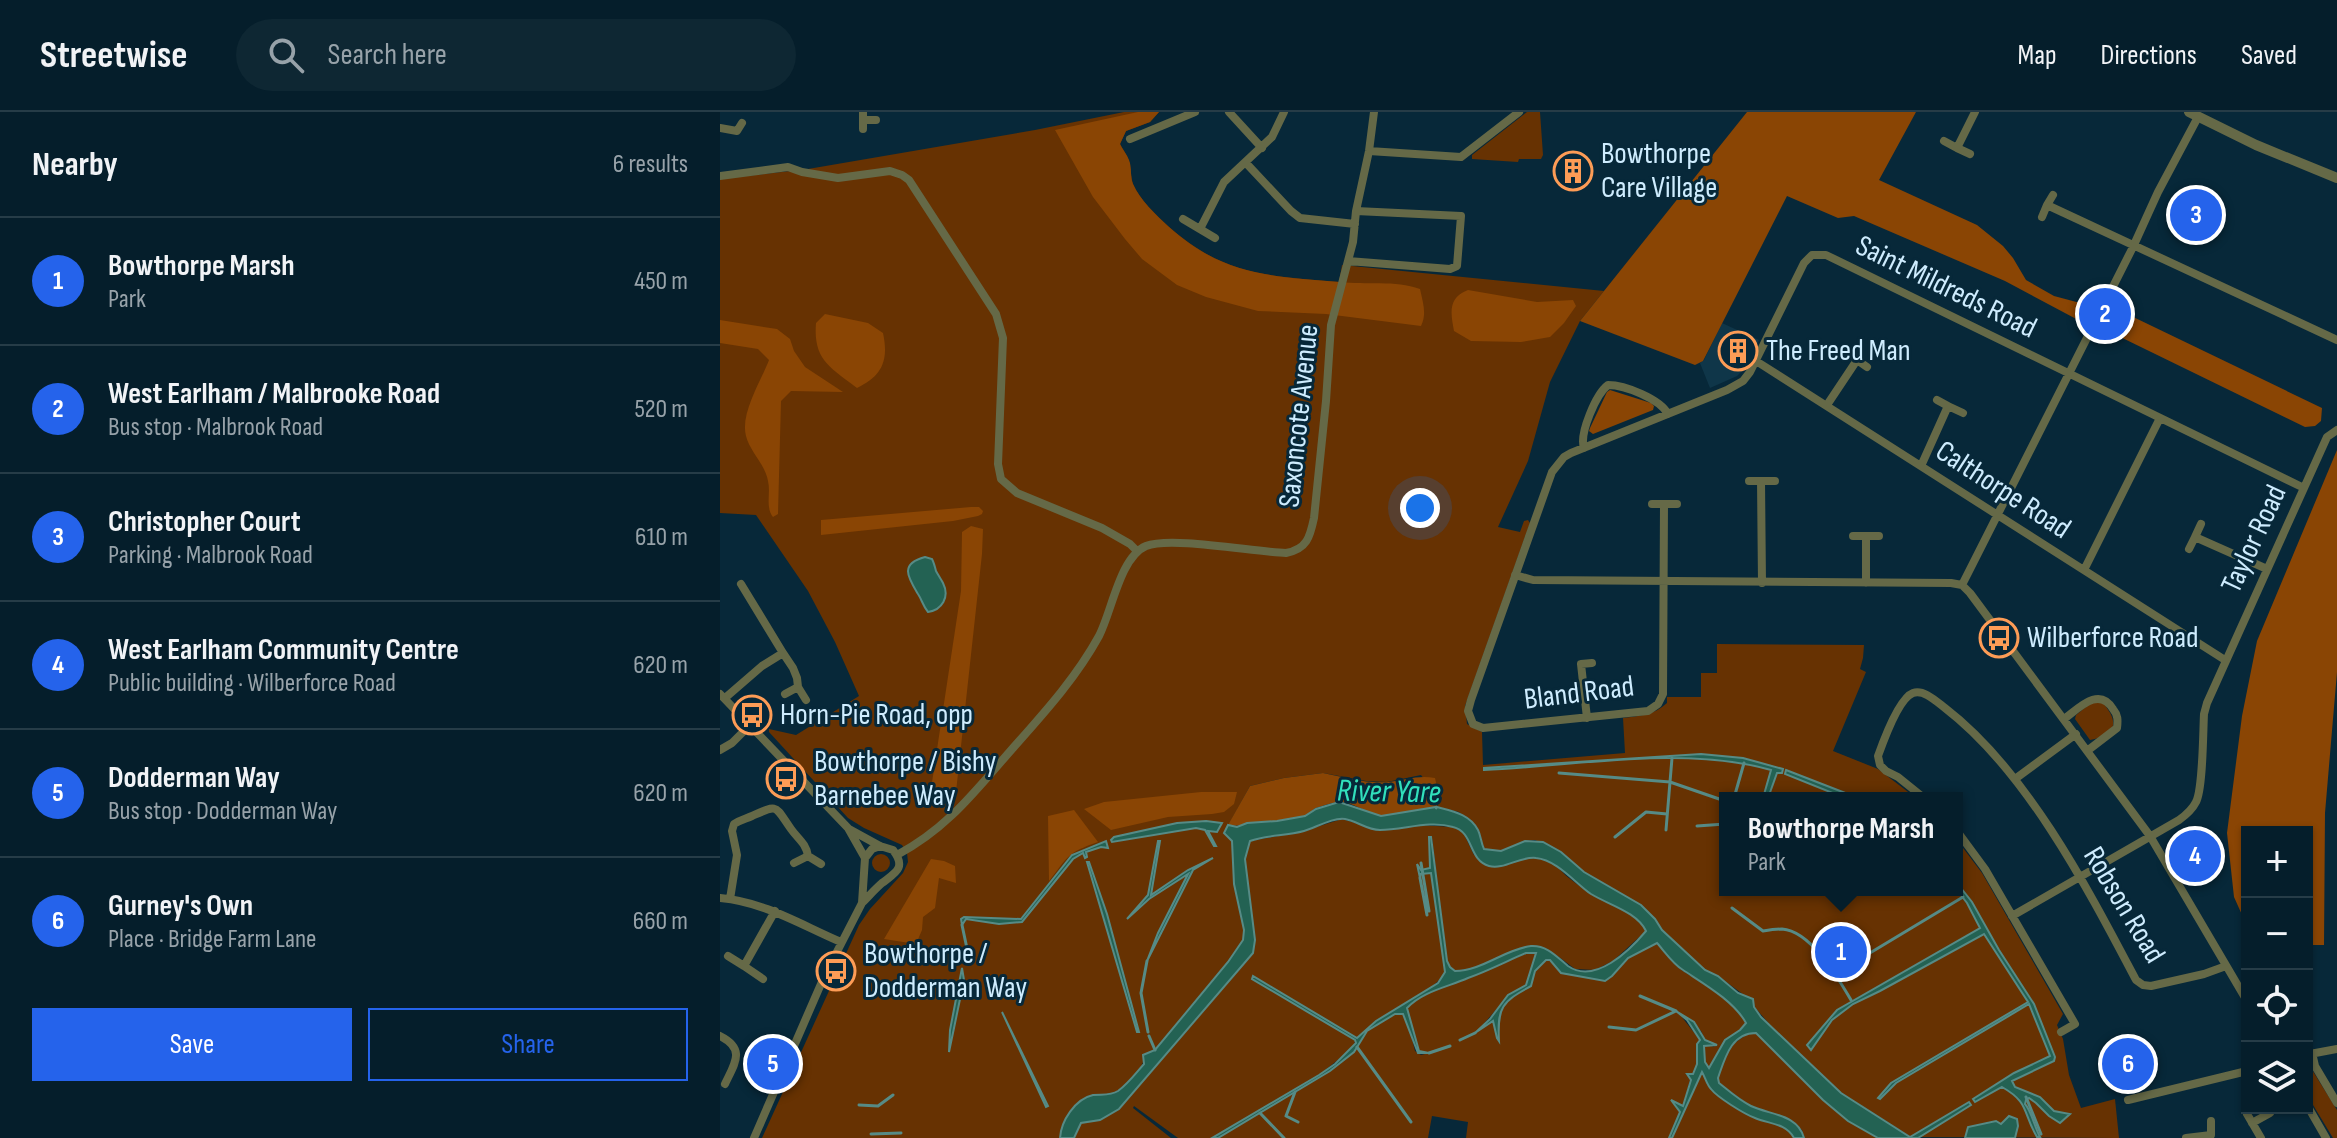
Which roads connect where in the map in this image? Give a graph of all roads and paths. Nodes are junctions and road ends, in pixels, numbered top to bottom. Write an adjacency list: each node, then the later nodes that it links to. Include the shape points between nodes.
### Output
1 (1195, 112): 12 (street)
2 (1229, 112): 14 (street)
3 (1284, 112): 14 (street)
4 (1374, 112): 16 (street, Saxoncote Avenue)
5 (1519, 112): 16 (street, via 1461,157)
6 (1975, 112): 15 (street)
7 (2194, 114): 20 (street); 29 (street)
8 (876, 120): 9 (street)
9 (863, 121)
10 (742, 123): 11 (street, via 737,131)
11 (720, 128)
12 (1130, 139)
13 (1944, 141): 15 (street)
14 (1262, 148): 18 (street)
15 (1957, 148): 17 (street)
16 (1369, 151): 23 (street, Saxoncote Avenue)
17 (1970, 154)
18 (1246, 163): 26 (street, via 1300,218); 27 (street, via 1224,182)
19 (720, 176): 60 (street, via 788,167 838,178 890,171 909,180 1001,326 1001,479 1017,493 1118,536)
20 (2337, 178)
21 (2053, 195): 22 (street)
22 (2047, 205): 24 (street); 29 (street)
23 (1356, 211): 26 (street, Saxoncote Avenue); 30 (street, via 1461,216 1457,266)
24 (2042, 217)
25 (1183, 219): 27 (street)
26 (1355, 224): 30 (street, Saxoncote Avenue)
27 (1200, 229): 28 (street)
28 (1215, 238)
29 (2133, 247): 31 (street); 36 (street)
30 (1348, 261): 60 (street, Saxoncote Avenue, via 1332,316 1314,518 1306,545 1286,553 1160,542)
31 (2337, 340)
32 (1845, 352): 33 (street)
33 (1857, 360): 35 (street); 38 (street)
34 (1756, 361): 36 (street, Saint Mildreds Road, via 1804,263 1819,253); 38 (street, Calthorpe Road); 41 (street, Saint Mildreds Road, via 1736,386)
35 (1867, 367)
36 (2068, 374): 42 (street, Saint Mildreds Road); 53 (street)
37 (1937, 400): 39 (street)
38 (1827, 405): 45 (street, Calthorpe Road)
39 (1948, 406): 40 (street); 45 (street)
40 (1963, 413)
41 (1668, 414): 44 (street, Saint Mildreds Road); 44 (street, via 1654,400 1608,385 1583,433)
42 (2160, 418): 49 (street, Saint Mildreds Road); 62 (street)
43 (2337, 430): 49 (street, Taylor Road, via 2327,437)
44 (1584, 448): 63 (street, Saint Mildreds Road, via 1564,457 1552,472)
45 (1921, 466): 53 (street, Calthorpe Road)
46 (1749, 481): 47 (street)
47 (1761, 481): 48 (street); 65 (street)
48 (1775, 481)
49 (2304, 488): 61 (street, Taylor Road)
50 (1652, 504): 51 (street)
51 (1664, 504): 52 (street); 64 (street)
52 (1677, 504)
53 (1998, 516): 62 (street, Calthorpe Road); 68 (street)
54 (2201, 524): 58 (street)
55 (1853, 536): 56 (street)
56 (1866, 536): 57 (street); 66 (street)
57 (1879, 536)
58 (2195, 537): 59 (street); 61 (street)
59 (2189, 549)
60 (1137, 551): 89 (street, via 1124,570 1100,633 1059,696 963,806 922,842)
61 (2267, 569): 70 (street, Taylor Road)
62 (2084, 570): 70 (street, Calthorpe Road)
63 (1515, 575): 64 (street, via 1533,580); 79 (street, Saint Mildreds Road, via 1468,711)
64 (1664, 582): 65 (street); 76 (street, Bland Road, via 1663,694 1658,704 1648,711)
65 (1762, 583): 66 (street)
66 (1866, 583): 68 (street)
67 (741, 584): 69 (street)
68 (1962, 585): 77 (street)
69 (783, 653): 72 (street); 74 (street)
70 (2225, 660): 86 (street, Taylor Road, via 2204,714 2196,803 2189,813)
71 (1592, 663): 76 (street, via 1576,664)
72 (798, 687): 73 (street); 75 (street)
73 (785, 694)
74 (723, 696): 78 (street)
75 (806, 700)
76 (1587, 718): 79 (street, Bland Road)
77 (2064, 719): 80 (street); 82 (street, via 2097,697 2111,705 2117,728)
78 (750, 725): 81 (street); 85 (street)
79 (1478, 727)
80 (2076, 734): 82 (street); 83 (street)
81 (720, 750)
82 (2087, 751): 86 (street)
83 (2015, 779): 84 (street, Robson Road, via 1951,713 1920,692 1901,704 1878,756 1886,771); 94 (street, Robson Road)
84 (1917, 792)
85 (848, 828): 88 (street); 91 (street)
86 (2150, 836): 94 (street, Taylor Road); 104 (street)
87 (1963, 839): 100 (street)
88 (880, 846): 89 (street); 91 (street)
89 (897, 855): 95 (street, via 897,871)
90 (808, 856): 92 (street); 93 (street); 97 (street, via 774,807 740,820 732,831 737,855)
91 (865, 862): 95 (street, via 873,878); 98 (street)
92 (794, 863)
93 (821, 864)
94 (2080, 877): 100 (street, Taylor Road); 104 (street, Robson Road, via 2143,985)
95 (886, 880): 98 (street)
96 (720, 898): 97 (street)
97 (730, 899): 99 (street)
98 (862, 903): 101 (street)
99 (775, 911): 101 (street); 103 (street)
100 (2012, 916): 107 (street, via 2075,1024)
101 (841, 942): 122 (street)
102 (728, 956): 103 (street)
103 (744, 966): 105 (street)
104 (2226, 966): 106 (street)
105 (763, 979)
106 (2241, 991)
107 (2061, 1032)
108 (720, 1036): 113 (street, via 736,1047 737,1056)
109 (2337, 1049): 110 (street)
110 (2313, 1053)
111 (2313, 1062): 115 (street)
112 (2241, 1072): 114 (street)
113 (725, 1084)
114 (2128, 1100)
115 (2337, 1103)
116 (2247, 1114): 120 (street)
117 (2268, 1114): 120 (street)
118 (2312, 1114): 125 (street)
119 (2211, 1121): 121 (street)
120 (2252, 1123): 124 (street)
121 (2211, 1137): 123 (street)
122 (754, 1138)
123 (2186, 1138)
124 (2261, 1138)
125 (2326, 1138)

